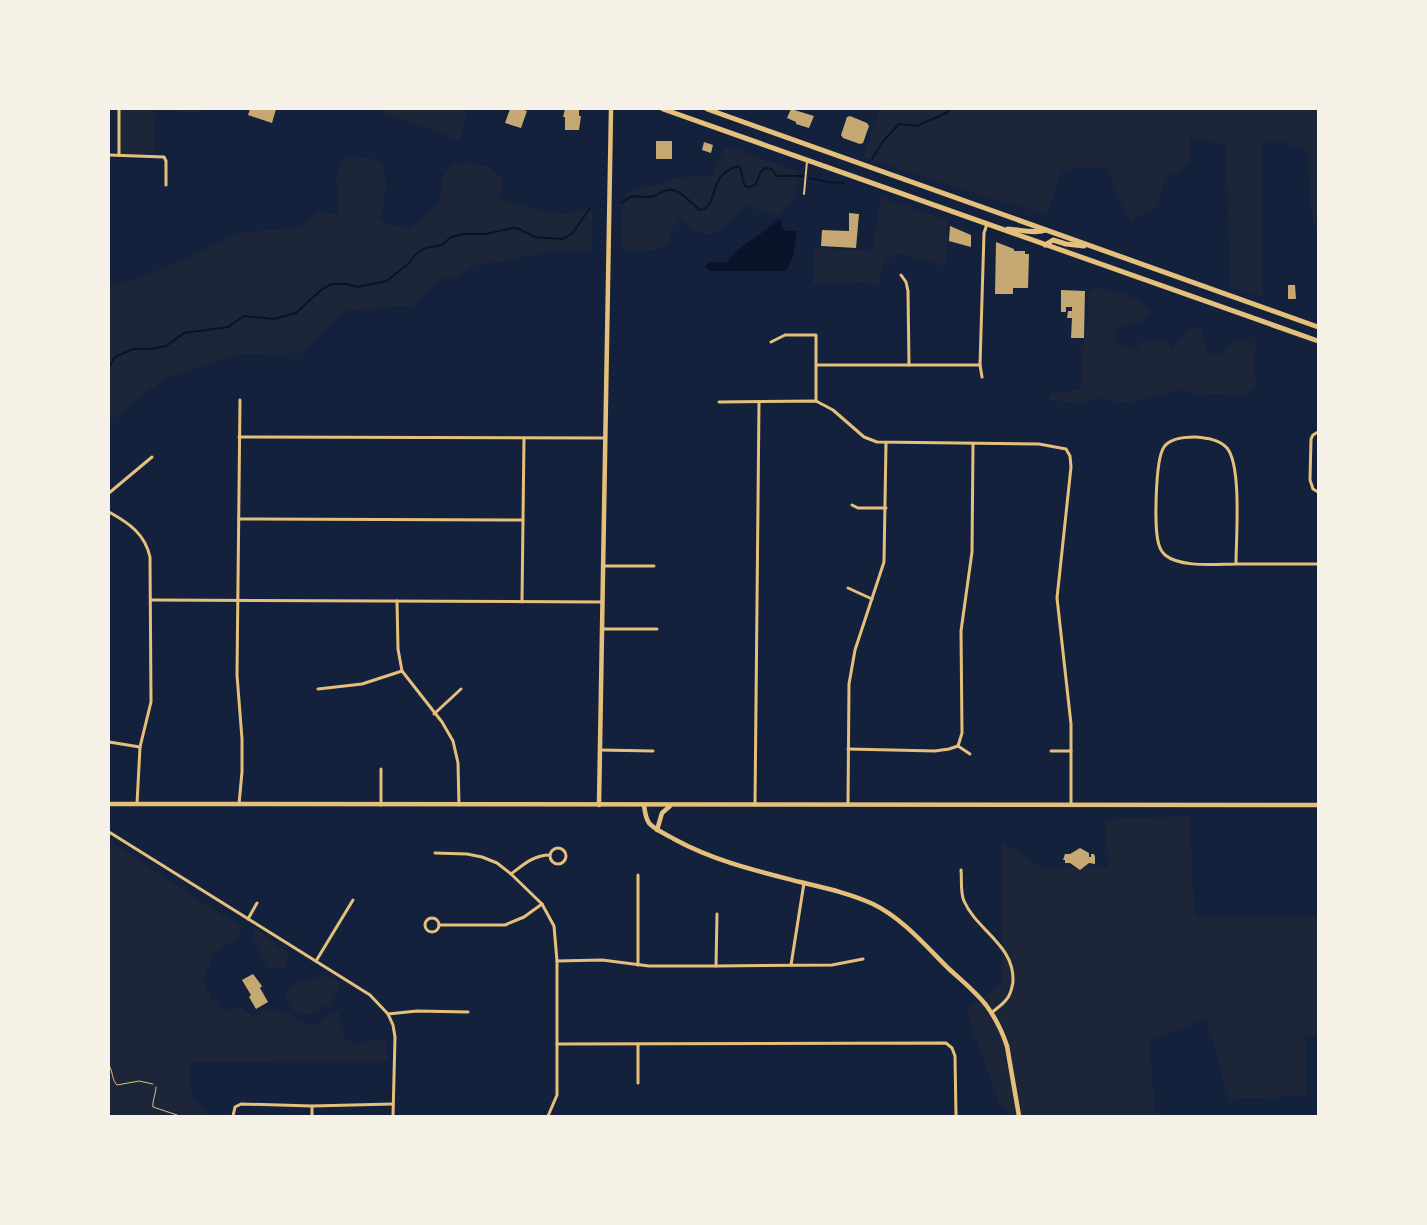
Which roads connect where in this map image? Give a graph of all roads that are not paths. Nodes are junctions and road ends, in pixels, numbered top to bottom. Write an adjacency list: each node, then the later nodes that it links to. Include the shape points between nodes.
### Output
1 (119, 109): 6 (street)
2 (610, 109): 30 (main road)
3 (664, 109): 7 (main road)
4 (707, 109): 12 (main road)
5 (109, 155): 6 (street)
6 (119, 156): 8 (street, via 164,157)
7 (807, 160): 9 (lane); 10 (main road)
8 (166, 185)
9 (804, 194)
10 (987, 224): 11 (main road); 21 (street, via 984,234)
11 (1000, 229): 12 (main road, via 1035,234); 13 (main road)
12 (1047, 230): 14 (main road)
13 (1045, 244): 14 (main road, via 1053,240); 17 (main road)
14 (1092, 246): 16 (main road)
15 (901, 275): 20 (street, via 908,291)
16 (1318, 326)
17 (1318, 341)
18 (771, 342): 19 (street, via 785,335 816,335)
19 (816, 365): 20 (street); 24 (street)
20 (909, 365): 21 (street)
21 (980, 365): 22 (street)
22 (982, 377)
23 (240, 400): 28 (street)
24 (816, 401): 26 (street); 31 (street, via 830,408 866,438)
25 (719, 402): 26 (street)
26 (759, 402): 76 (street)
27 (1318, 432): 34 (street, via 1311,439 1310,480)
28 (240, 438): 29 (street); 39 (street)
29 (524, 438): 30 (street); 40 (street)
30 (605, 438): 43 (main road)
31 (886, 443): 32 (street); 37 (street)
32 (974, 444): 60 (street, via 972,552 961,631 962,733); 65 (street, via 1039,444 1066,449 1070,456 1057,598)
33 (152, 457): 35 (street)
34 (1318, 492)
35 (109, 493)
36 (852, 506): 37 (street)
37 (886, 508): 48 (street, via 884,562)
38 (109, 512): 46 (street, via 131,526 145,541 150,558)
39 (239, 519): 40 (street); 47 (street)
40 (523, 520): 50 (street)
41 (1236, 564): 41 (street, via 1235,470 1226,446 1213,440 1191,437 1173,440 1165,446 1158,470 1159,544 1165,554 1177,560); 42 (street)
42 (1318, 564)
43 (603, 566): 44 (street); 51 (main road)
44 (654, 566)
45 (848, 588): 48 (street)
46 (151, 600): 47 (street); 59 (street, via 151,702)
47 (238, 600): 49 (street); 70 (street, via 237,675 242,739)
48 (872, 600): 61 (street, via 851,666)
49 (397, 601): 50 (street); 54 (street)
50 (522, 602): 51 (street)
51 (602, 602): 52 (main road)
52 (602, 628): 53 (street); 62 (main road)
53 (658, 629)
54 (402, 671): 55 (street, via 362,684); 57 (street)
55 (318, 689)
56 (461, 689): 57 (street)
57 (434, 714): 72 (street, via 456,748)
58 (109, 742): 59 (street)
59 (140, 746): 69 (street)
60 (958, 746): 61 (street, via 935,751); 66 (street)
61 (848, 749): 77 (street)
62 (600, 750): 63 (street); 73 (main road)
63 (654, 751)
64 (1051, 752): 65 (street)
65 (1071, 752): 78 (street)
66 (970, 754)
67 (381, 769): 71 (street)
68 (109, 804): 69 (main road)
69 (137, 804): 70 (main road)
70 (239, 804): 71 (main road)
71 (381, 805): 72 (main road)
72 (458, 805): 73 (main road)
73 (599, 805): 74 (main road)
74 (644, 805): 75 (main road); 80 (main road, via 648,820)
75 (671, 805): 76 (main road); 80 (main road, via 662,813)
76 (755, 805): 77 (main road)
77 (848, 805): 78 (main road)
78 (1071, 805): 79 (main road)
79 (1318, 805)
80 (657, 830): 87 (main road, via 724,862)
81 (109, 832): 92 (street)
82 (435, 853): 85 (street, via 482,857)
83 (550, 855): 83 (street, via 559,848 565,853 565,858 558,863 551,860); 85 (street, via 535,857)
84 (961, 870): 101 (street, via 962,899 1011,962 1012,989 1007,1000)
85 (511, 874): 90 (street)
86 (638, 875): 97 (street)
87 (804, 883): 98 (street); 101 (main road, via 853,896 891,915 978,996)
88 (353, 900): 95 (street)
89 (257, 903): 92 (street)
90 (542, 904): 93 (street, via 508,924); 96 (street, via 554,926)
91 (717, 914): 99 (street)
92 (248, 919): 95 (street)
93 (439, 925): 93 (street, via 432,932 425,925 431,918 436,919)
94 (863, 959): 98 (street, via 832,965)
95 (316, 961): 102 (street, via 370,995)
96 (557, 961): 97 (street, via 602,960); 103 (street)
97 (638, 965): 99 (street)
98 (791, 965): 99 (street)
99 (716, 966)
100 (468, 1012): 102 (street)
101 (991, 1013): 113 (main road, via 1007,1046)
102 (388, 1014): 106 (street, via 395,1037)
103 (556, 1044): 104 (street); 111 (street, via 556,1095)
104 (638, 1044): 105 (street); 112 (street, via 946,1043 955,1056)
105 (638, 1083)
106 (393, 1104): 107 (street); 110 (street)
107 (312, 1106): 108 (street, via 241,1104 235,1107); 109 (street)
108 (233, 1116)
109 (312, 1116)
110 (393, 1116)
111 (548, 1116)
112 (956, 1116)
113 (1017, 1116)

